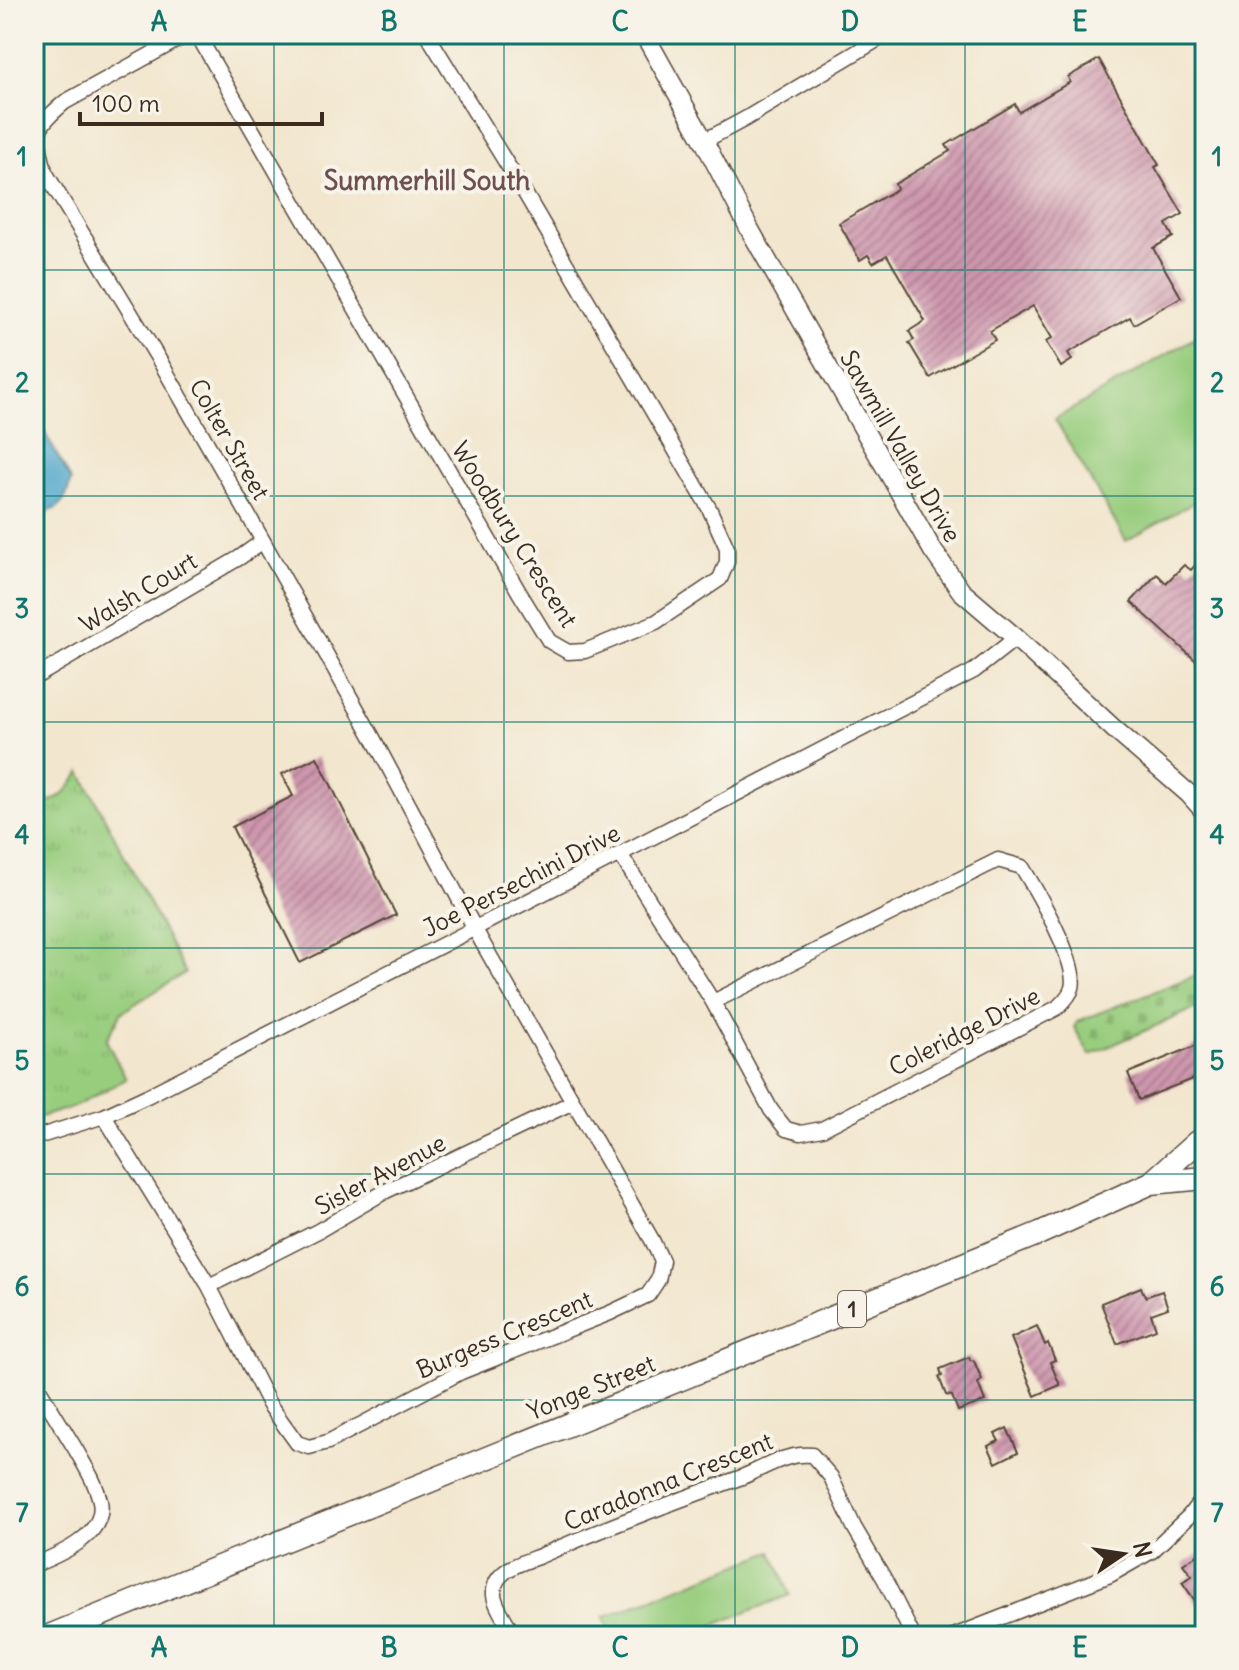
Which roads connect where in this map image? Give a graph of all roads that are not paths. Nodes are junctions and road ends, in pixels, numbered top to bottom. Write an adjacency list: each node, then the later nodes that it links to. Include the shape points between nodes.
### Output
1 (188, 34): 8 (street, Colter Street, via 65,102 40,126 38,140 45,172)
2 (197, 34): 3 (street, Woodbury Crescent, via 549,641 568,652 585,651 656,622 720,579 727,548 686,467)
3 (427, 34)
4 (644, 34): 7 (street, Sawmill Valley Drive)
5 (887, 34): 6 (street)
6 (864, 40): 7 (street)
7 (704, 141): 9 (street, Sawmill Valley Drive, via 933,551 961,591)
8 (263, 541): 10 (street, Walsh Court); 13 (street, Colter Street)
9 (1016, 638): 11 (street, Sawmill Valley Drive); 12 (street, Joe Persechini Drive, via 974,671)
10 (34, 678)
11 (1205, 812)
12 (620, 854): 13 (street, Joe Persechini Drive); 14 (street, Coleridge Drive)
13 (474, 928): 15 (street, Burgess Crescent); 16 (street, Joe Persechini Drive)
14 (713, 1002): 14 (street, Coleridge Drive, via 771,1110 786,1129 801,1133 822,1129 1057,1008 1072,989 1072,977 1066,951 1022,867 998,860)
15 (573, 1102): 21 (street, Sisler Avenue, via 386,1191); 21 (street, Burgess Crescent, via 662,1261 648,1295 461,1372 309,1447 297,1443 269,1404)
16 (104, 1116): 17 (street, Joe Persechini Drive); 21 (street, Burgess Crescent)
17 (34, 1138)
18 (1205, 1139): 20 (main road, Yonge Street / 1)
19 (1205, 1178): 20 (main road, Yonge Street / 1)
20 (1151, 1183): 25 (main road, Yonge Street / 1)
21 (209, 1286)
22 (34, 1381): 24 (street, via 101,1503 99,1517 80,1543)
23 (1205, 1495): 28 (street, via 1152,1551 1110,1575)
24 (34, 1565)
25 (49, 1636)
26 (515, 1636): 27 (street, Caradonna Crescent, via 494,1596 498,1578 506,1571 804,1454 812,1455 831,1477)
27 (913, 1636)
28 (954, 1636)

